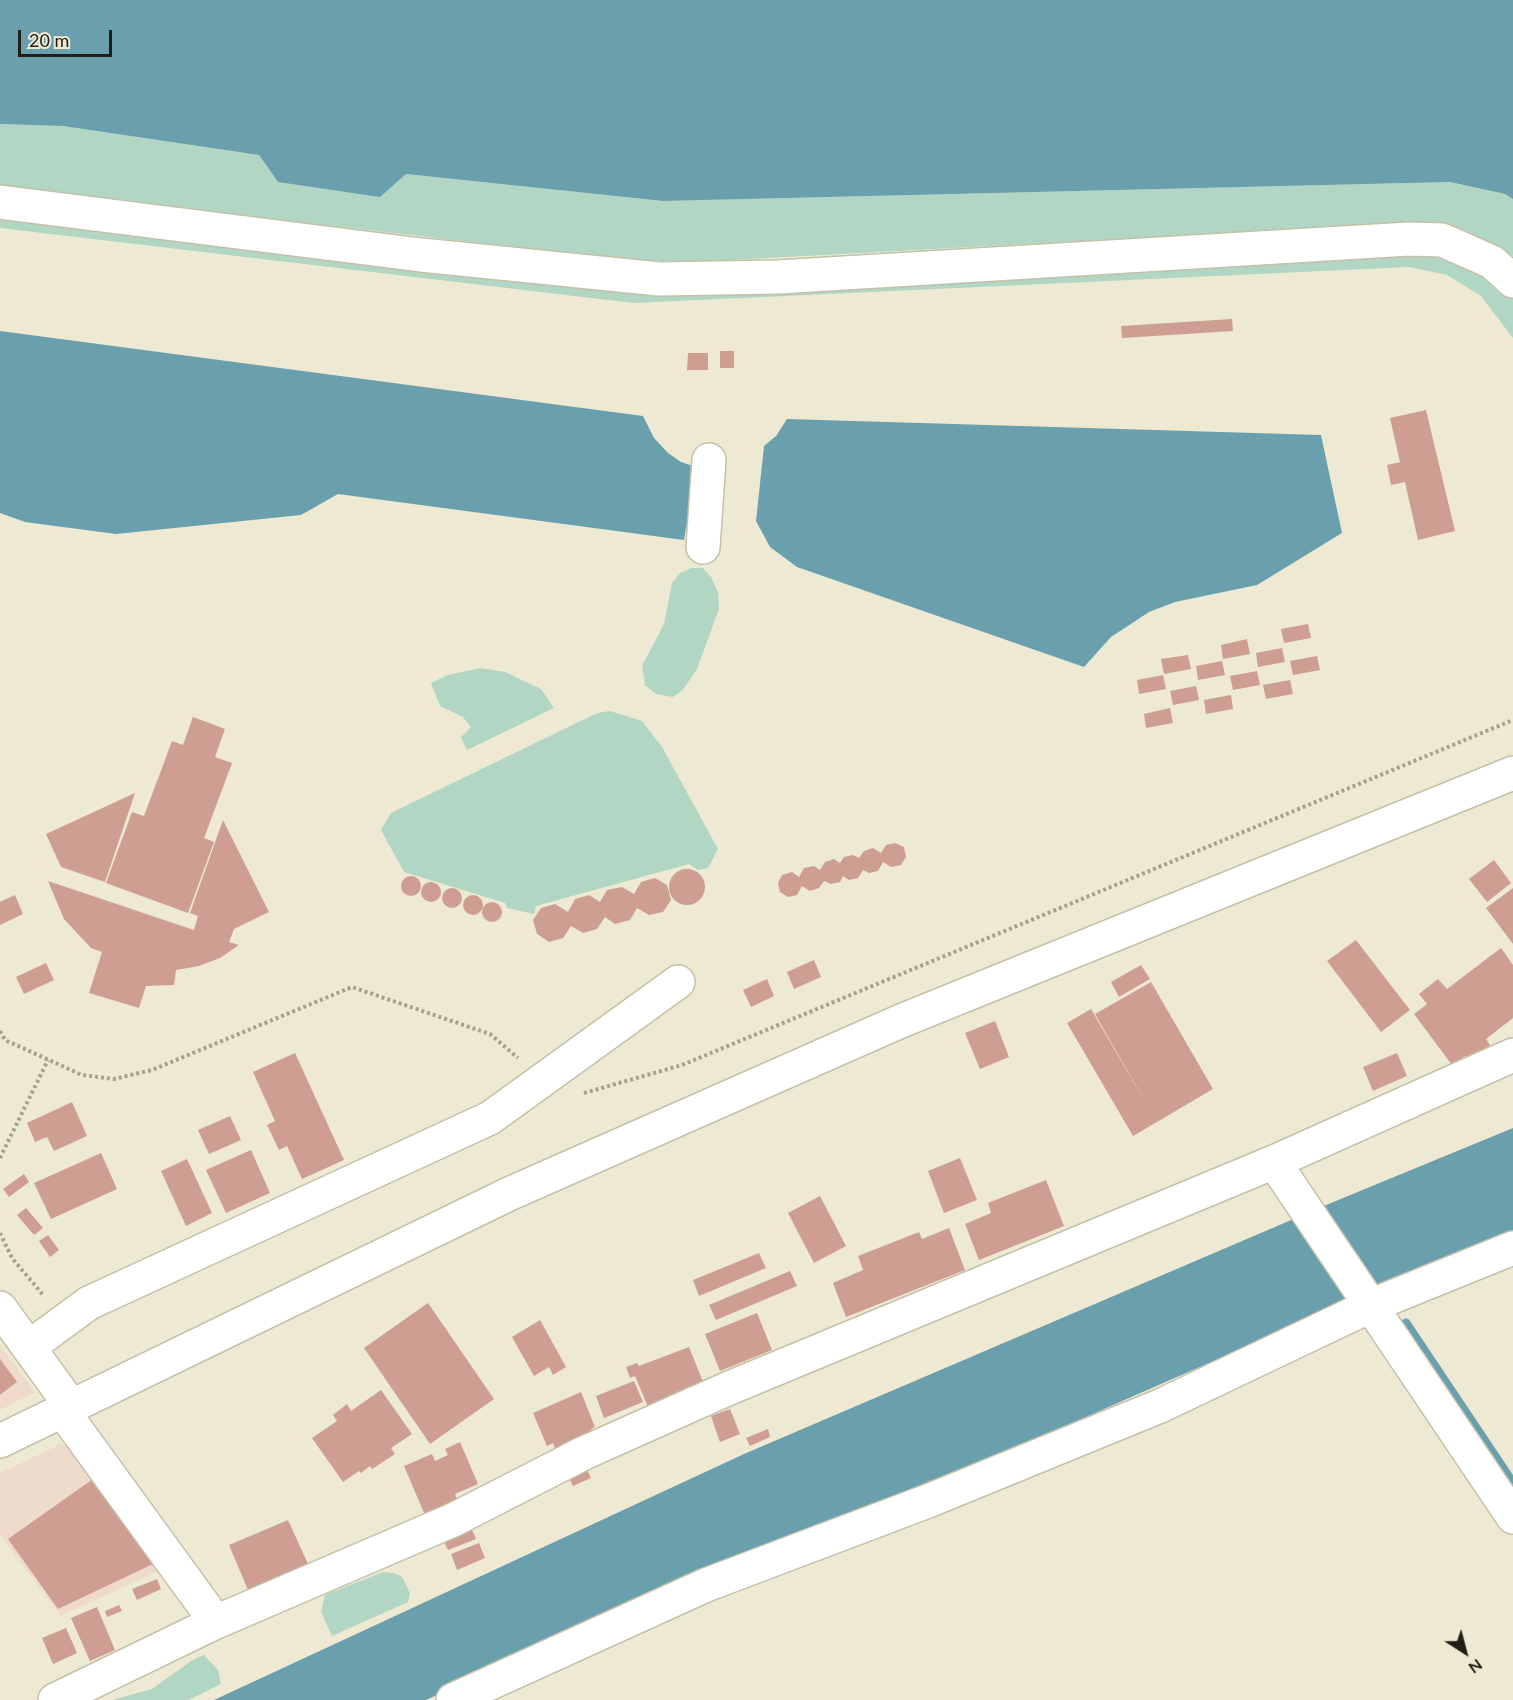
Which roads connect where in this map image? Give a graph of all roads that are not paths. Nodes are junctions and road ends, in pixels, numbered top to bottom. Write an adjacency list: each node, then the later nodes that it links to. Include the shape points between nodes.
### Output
1 (0, 202): 2 (street, via 421,255 659,279 778,277 1409,239 1442,240 1492,262)
2 (1513, 282)
3 (709, 460): 4 (street)
4 (703, 548)
5 (1513, 772): 13 (street, via 901,1021 509,1194)
6 (678, 982): 12 (street, via 490,1118 89,1303)
7 (1513, 1055): 8 (street)
8 (1274, 1162): 10 (street); 16 (street, via 727,1389 584,1453 453,1520)
9 (1513, 1248): 10 (street)
10 (1366, 1299): 15 (street); 18 (street, via 1160,1406 928,1501 706,1585)
11 (0, 1308): 12 (street)
12 (28, 1347): 13 (street)
13 (67, 1408): 14 (street); 16 (street)
14 (0, 1441)
15 (1513, 1517)
16 (216, 1622): 17 (street)
17 (55, 1700)
18 (453, 1700)

